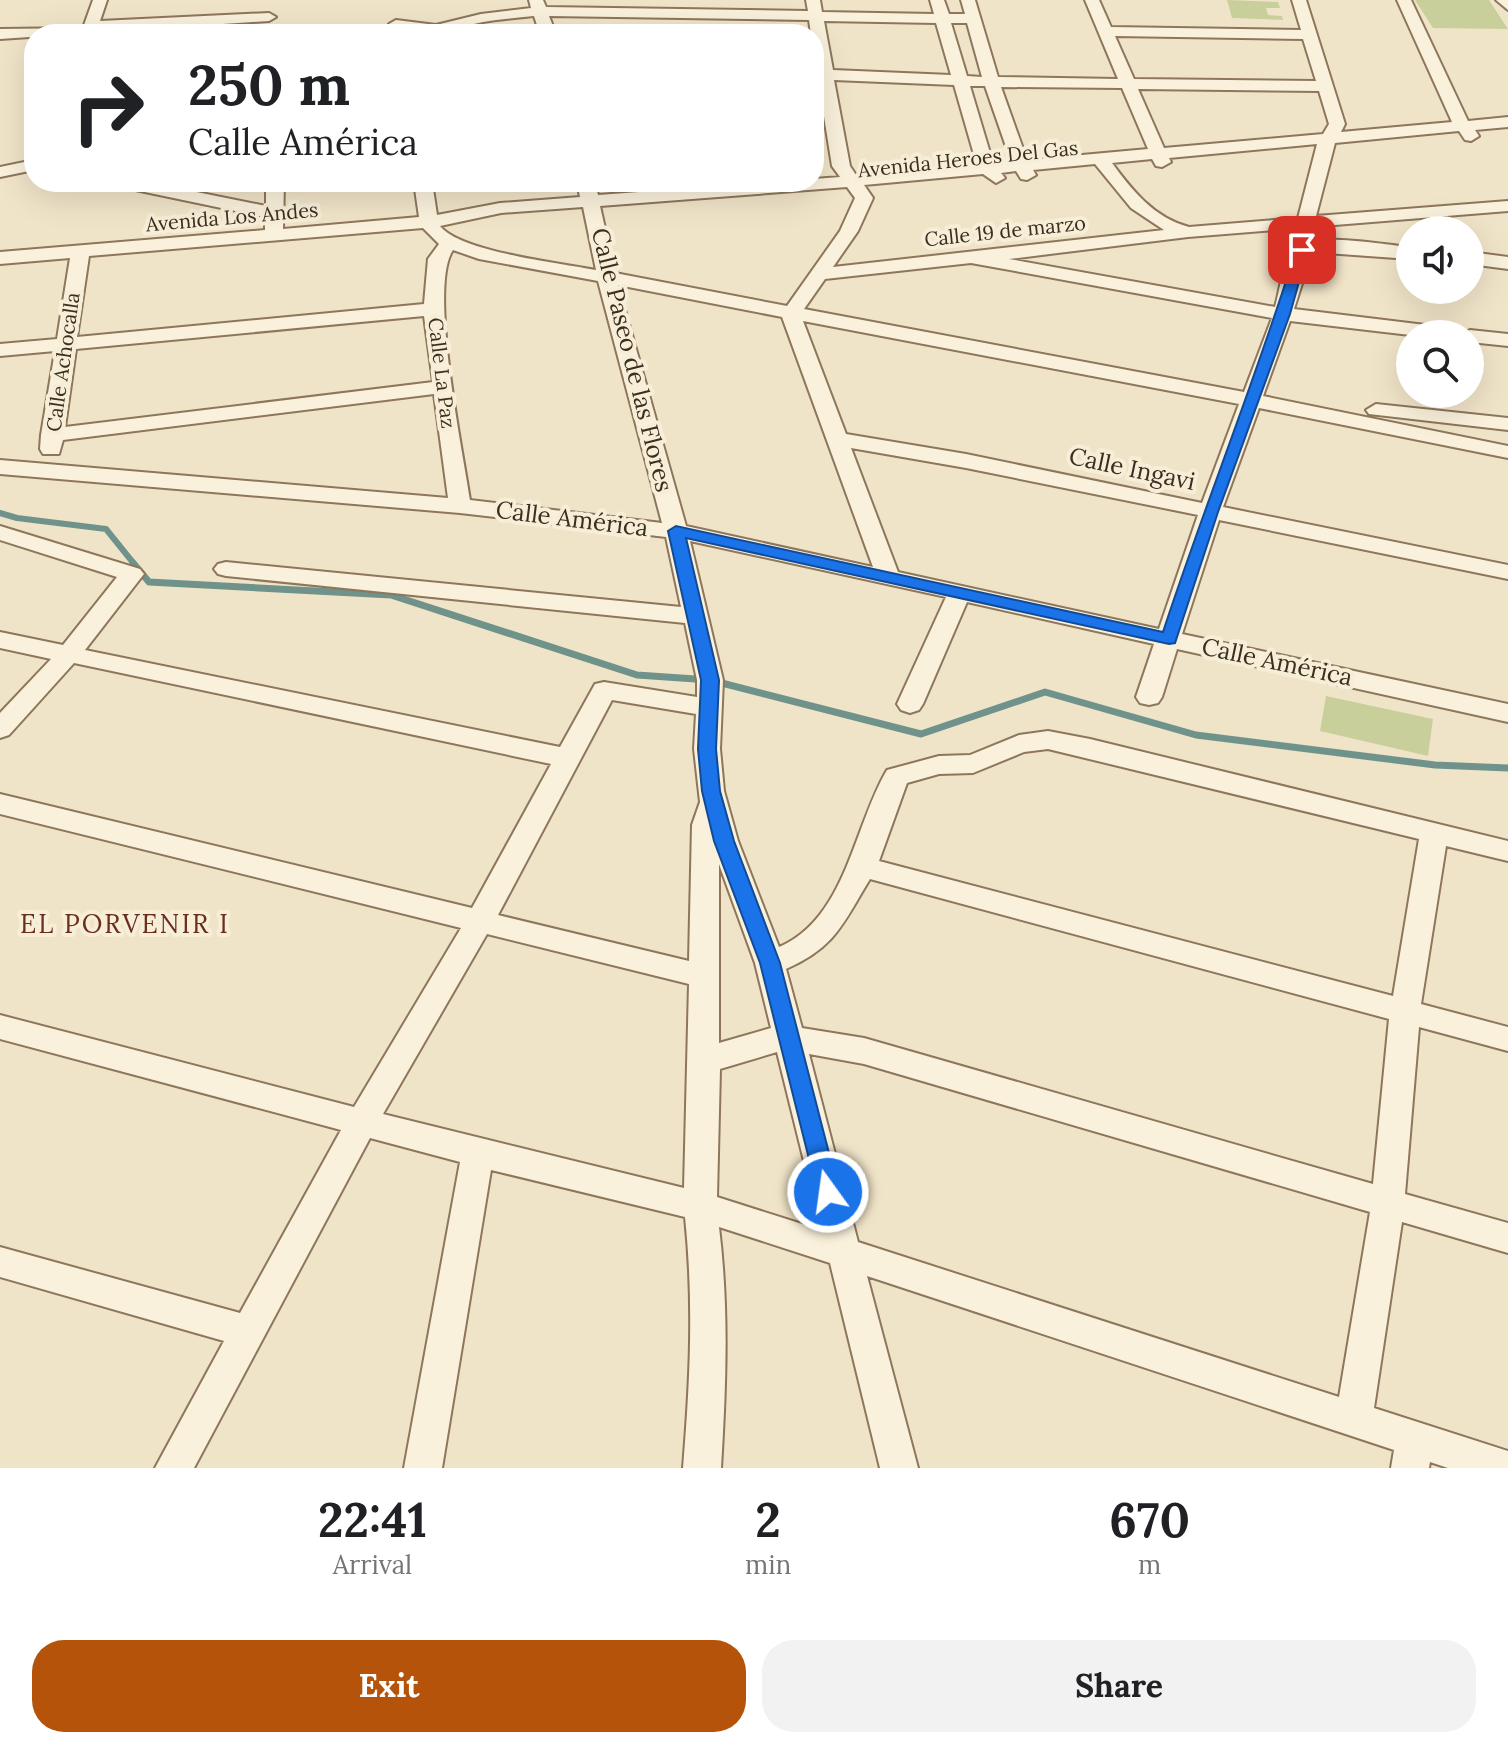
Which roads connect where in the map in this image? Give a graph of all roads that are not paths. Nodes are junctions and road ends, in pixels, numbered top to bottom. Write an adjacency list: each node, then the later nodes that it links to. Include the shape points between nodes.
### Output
1 (100, 0): 16 (street)
2 (271, 0): 13 (street)
3 (937, 0): 14 (street)
4 (968, 0): 15 (street)
5 (1092, 0): 20 (street)
6 (1299, 0): 23 (street)
7 (1404, 0): 31 (street)
8 (1503, 0): 10 (street)
9 (538, 6): 11 (street); 19 (street)
10 (1508, 6)
11 (677, 7): 12 (street)
12 (814, 8): 14 (street)
13 (269, 17): 17 (street); 18 (street)
14 (941, 19): 15 (street); 25 (street)
15 (974, 19): 26 (street)
16 (91, 24)
17 (178, 24)
18 (267, 24)
19 (458, 24)
20 (1104, 31): 23 (street); 27 (street)
21 (24, 33): 22 (street)
22 (0, 34)
23 (1311, 35): 28 (street)
24 (824, 74): 25 (street)
25 (960, 81): 26 (street); 41 (street)
26 (991, 82): 27 (street); 39 (street)
27 (1126, 84): 28 (street); 34 (street)
28 (1326, 86): 33 (street, via 1337,124)
29 (824, 88): 42 (street, via 841,166)
30 (1508, 122): 31 (street, Avenida Heroes Del Gas)
31 (1466, 131): 32 (street, Avenida Heroes Del Gas); 33 (street, Avenida Heroes Del Gas)
32 (1508, 134)
33 (1327, 143): 34 (street, Avenida Heroes Del Gas); 54 (street)
34 (1159, 157): 36 (street, Avenida Heroes Del Gas)
35 (0, 159): 37 (street)
36 (1103, 162): 39 (street, Avenida Heroes Del Gas); 55 (street, via 1153,220)
37 (24, 163)
38 (24, 166): 40 (street)
39 (1024, 169): 41 (street, Avenida Heroes Del Gas)
40 (0, 172)
41 (991, 173): 42 (street, Avenida Heroes Del Gas)
42 (857, 186): 43 (street, Avenida Heroes Del Gas); 64 (street, via 864,198 855,220)
43 (824, 188)
44 (170, 192): 51 (street)
45 (274, 192): 51 (street)
46 (424, 192): 53 (street)
47 (740, 192): 48 (street, Avenida Heroes Del Gas)
48 (682, 195): 49 (street, Avenida Heroes Del Gas)
49 (591, 200): 52 (street, Avenida Heroes Del Gas, via 503,220); 65 (street, Calle Paseo de las Flores)
50 (1508, 206): 54 (street, Calle 19 de marzo)
51 (273, 213): 56 (street)
52 (468, 217): 53 (street, Avenida Los Andes)
53 (427, 222): 56 (street, Avenida Los Andes); 57 (street)
54 (1306, 222): 55 (street, Calle 19 de marzo)
55 (1196, 233): 60 (street, Calle 19 de marzo)
56 (274, 236): 58 (street, Avenida Los Andes)
57 (449, 242): 65 (street); 66 (street, Calle La Paz, via 437,259)
58 (80, 252): 61 (street, Avenida Los Andes); 72 (street, Calle Achocalla)
59 (1396, 252): 68 (street, via 1306,247 1300,252)
60 (970, 257): 64 (street, Calle 19 de marzo); 68 (street)
61 (0, 258)
62 (1484, 260): 63 (street)
63 (1508, 263)
64 (818, 274): 67 (street)
65 (607, 279): 67 (street); 85 (street, Calle Paseo de las Flores)
66 (433, 309): 72 (street); 74 (street, Calle La Paz)
67 (791, 314): 75 (street); 79 (street)
68 (1283, 314): 69 (street); 75 (street)
69 (1396, 328)
70 (1484, 337): 71 (street)
71 (1508, 340)
72 (64, 344): 73 (street); 78 (street, Calle Achocalla)
73 (0, 350)
74 (443, 387): 78 (street); 83 (street, Calle La Paz)
75 (1251, 400): 76 (street); 84 (street)
76 (1313, 412): 77 (street, via 1343,406); 80 (street)
77 (1508, 424)
78 (52, 435): 82 (street, Calle Achocalla)
79 (839, 439): 84 (street, Calle Ingavi); 89 (street)
80 (1508, 452)
81 (0, 467): 82 (street, Calle América)
82 (50, 472): 83 (street, Calle América)
83 (460, 506): 85 (street, Calle América)
84 (1210, 512): 88 (street, Calle Ingavi); 92 (street)
85 (676, 531): 89 (street, Calle América); 91 (street, Calle Paseo de las Flores)
86 (2, 537): 94 (street, via 132,574)
87 (226, 569): 91 (street)
88 (1508, 572)
89 (888, 576): 90 (street, Calle América)
90 (960, 592): 92 (street, Calle América); 96 (street)
91 (695, 616): 97 (street, Calle Paseo de las Flores, via 710,680)
92 (1169, 639): 95 (street); 98 (street, Calle América)
93 (0, 640): 94 (street)
94 (68, 655): 99 (street); 100 (street)
95 (1149, 697)
96 (910, 704)
97 (709, 708): 100 (street, via 604,690); 101 (street, Calle Paseo de las Flores)
98 (1508, 713)
99 (0, 729)
100 (567, 758): 106 (street)
101 (713, 799): 107 (street, Calle Paseo de las Flores); 108 (street, via 706,825)
102 (0, 804): 106 (street)
103 (1434, 833): 104 (street); 105 (street, via 1048,740 1019,744 973,764 939,765 896,777); 109 (street)
104 (1508, 851)
105 (863, 867): 107 (street, via 820,935); 109 (street)
106 (479, 923): 108 (street); 114 (street)
107 (770, 963): 111 (street, Calle Paseo de las Flores)
108 (704, 976): 113 (street)
109 (1405, 1012): 112 (street); 116 (street)
110 (0, 1027): 114 (street)
111 (788, 1038): 113 (street); 116 (street, via 864,1051); 119 (street, Calle Paseo de las Flores)
112 (1508, 1039)
113 (704, 1061): 117 (street)
114 (362, 1122): 115 (street); 121 (street)
115 (478, 1153): 117 (street); 125 (street)
116 (1388, 1203): 118 (street); 122 (street)
117 (700, 1206): 119 (street); 126 (street, via 710,1357)
118 (1508, 1238)
119 (844, 1254): 122 (street); 127 (street, Calle Paseo de las Flores)
120 (0, 1262): 121 (street)
121 (250, 1332): 124 (street)
122 (1354, 1418): 123 (street)
123 (1412, 1453): 128 (street)
124 (174, 1468)
125 (423, 1468)
126 (702, 1468)
127 (899, 1468)
128 (1504, 1468)

